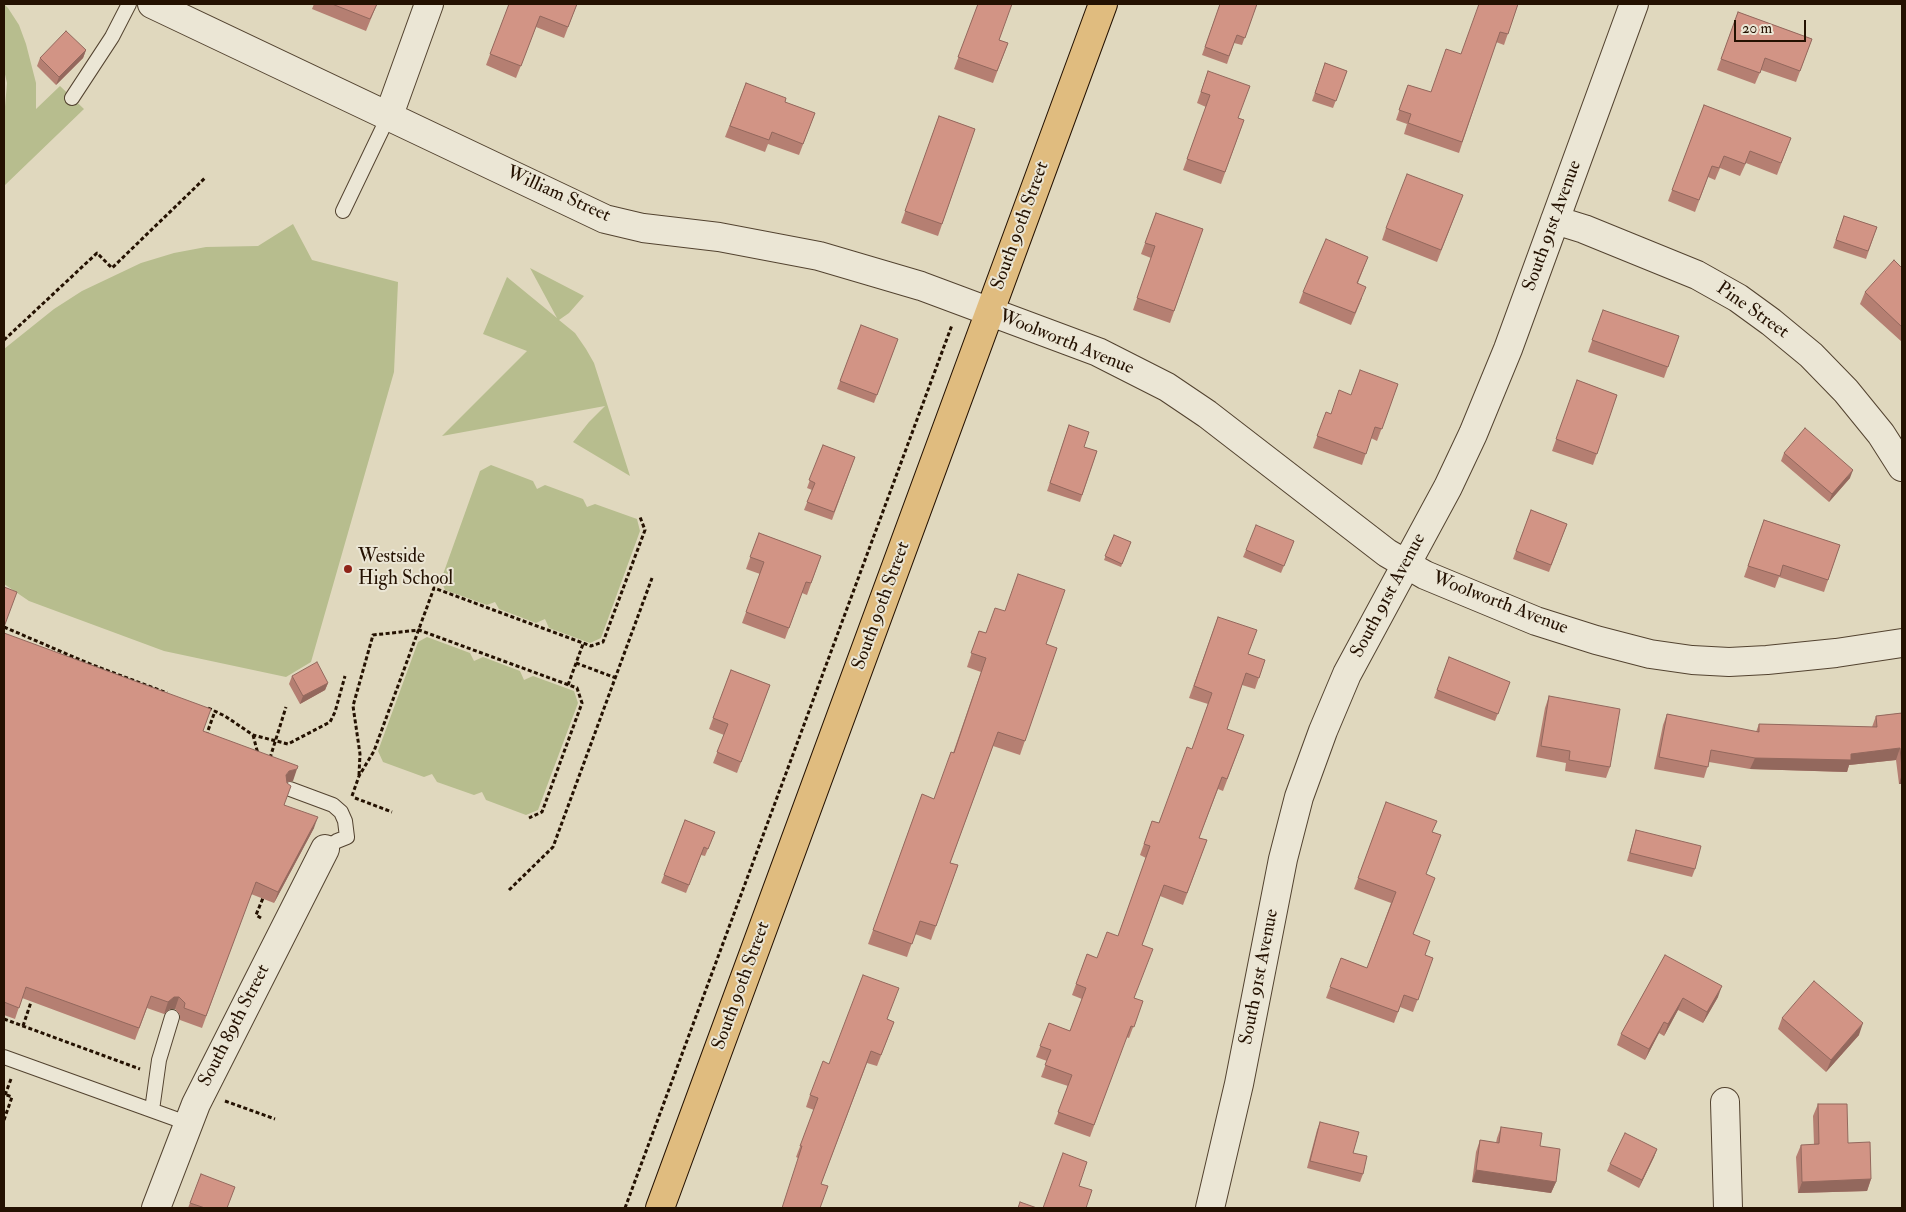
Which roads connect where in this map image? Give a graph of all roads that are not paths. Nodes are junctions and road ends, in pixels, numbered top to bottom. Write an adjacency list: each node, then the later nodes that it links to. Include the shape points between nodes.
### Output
1 (129, 4): 6 (lane, via 112,37)
2 (152, 4): 7 (street, William Street)
3 (429, 4): 7 (street)
4 (1103, 4): 10 (main road, South 90th Street)
5 (1634, 4): 9 (street, South 91st Avenue)
6 (72, 98)
7 (389, 115): 8 (lane); 10 (street, William Street, via 605,219 819,256 921,286)
8 (344, 211)
9 (1555, 220): 11 (street, Pine Street, via 1584,228 1697,275 1738,298 1811,355 1846,391 1881,434); 12 (street, South 91st Avenue, via 1473,434)
10 (990, 312): 12 (street, Woolworth Avenue, via 1098,352 1167,386 1387,553); 23 (main road, South 90th Street)
11 (1902, 467)
12 (1406, 564): 13 (street, Woolworth Avenue, via 1536,621 1650,654 1729,662 1836,653); 21 (street, South 91st Avenue, via 1347,674 1299,797 1283,859)
13 (1902, 643)
14 (290, 789): 15 (lane, via 333,805 341,812 347,837)
15 (325, 848): 20 (street, South 89th Street)
16 (172, 1017): 19 (lane, via 158,1060)
17 (4, 1057): 19 (lane)
18 (1726, 1102): 24 (street)
19 (152, 1110): 20 (lane)
20 (188, 1123): 22 (street, South 89th Street)
21 (1216, 1207)
22 (156, 1208)
23 (660, 1208)
24 (1728, 1208)

